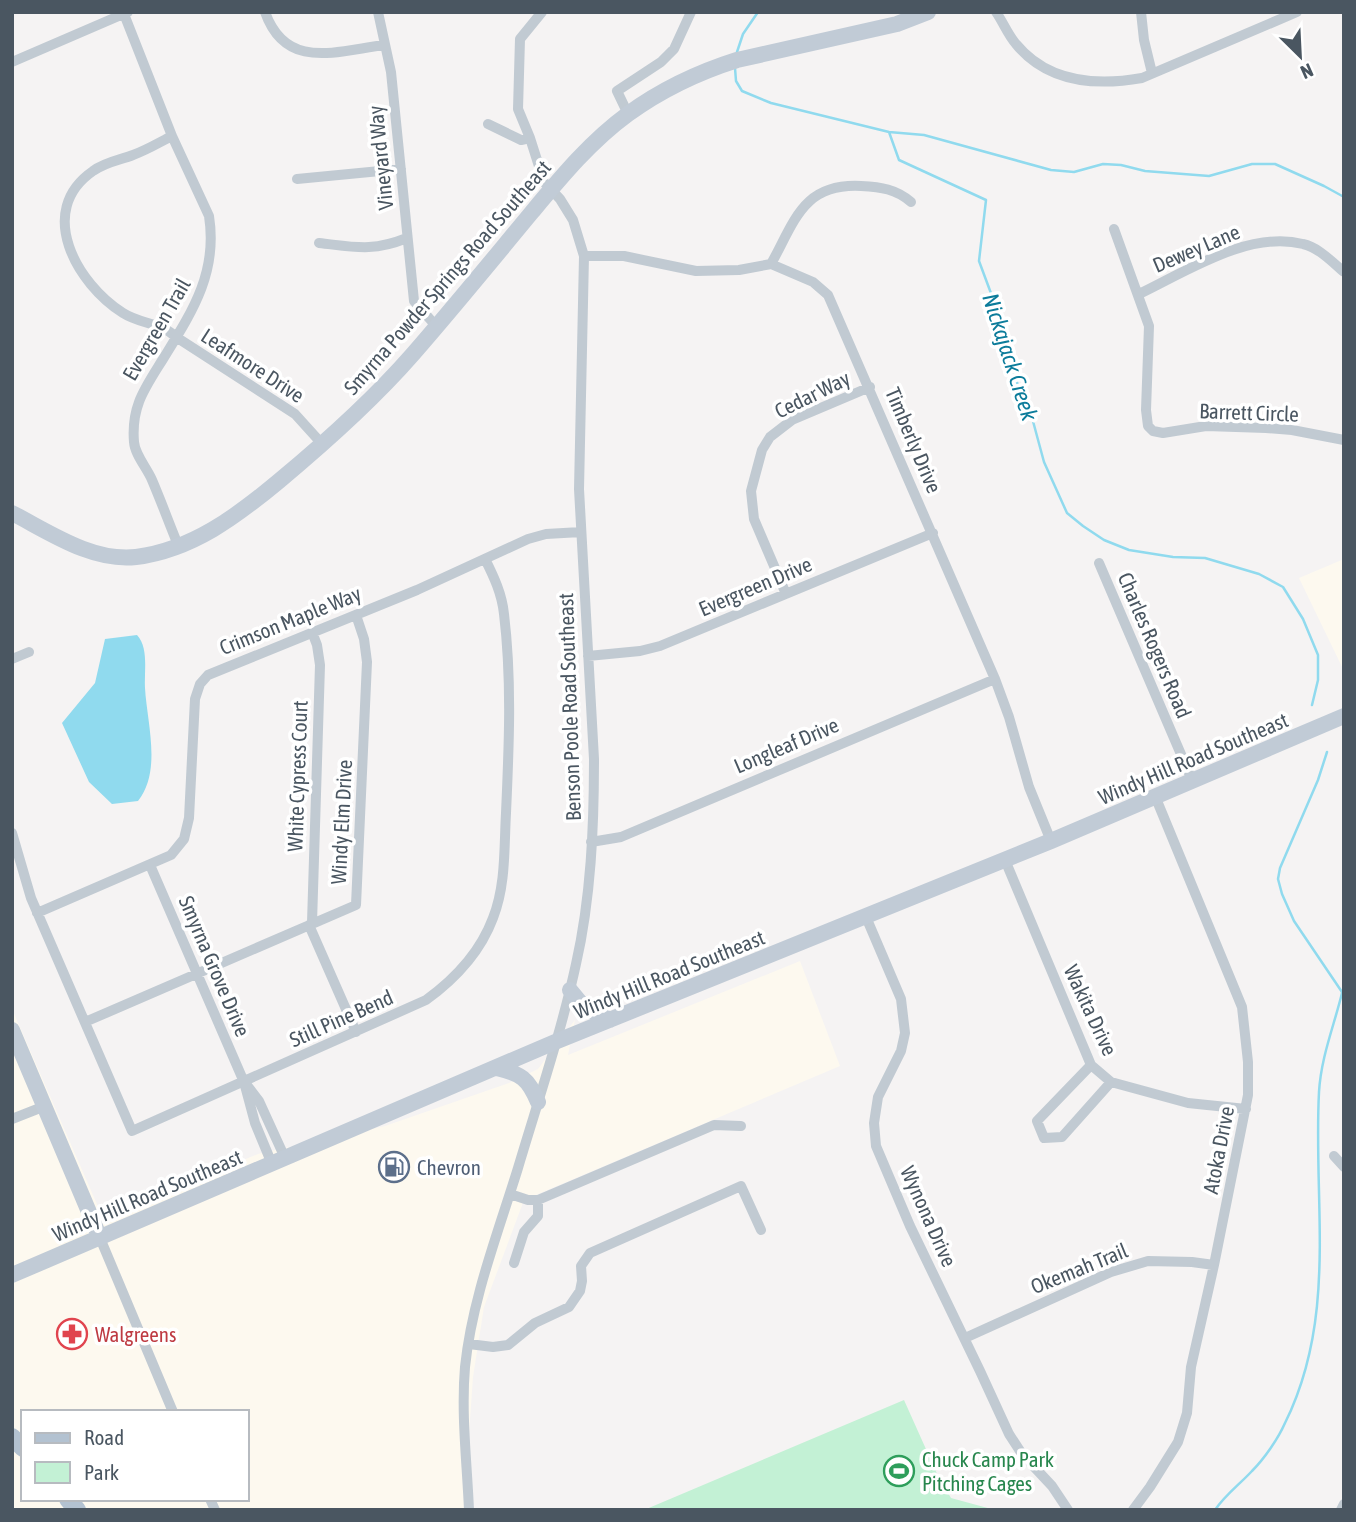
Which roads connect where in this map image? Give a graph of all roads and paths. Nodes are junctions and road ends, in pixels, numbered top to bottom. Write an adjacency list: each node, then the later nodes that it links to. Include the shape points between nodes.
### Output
1 (265, 12): 10 (street, via 271,30 296,51 317,54)
2 (378, 12): 10 (street, Vineyard Way)
3 (541, 12): 16 (street, Benson Poole Road Southeast, via 520,39 518,109)
4 (691, 12): 13 (street, via 674,49 617,91)
5 (928, 12): 13 (main road, Smyrna Powder Springs Road Southeast, via 897,24 716,66)
6 (996, 12): 12 (street, via 1017,45 1046,69 1093,82 1118,82)
7 (1141, 12): 12 (street)
8 (1297, 12): 12 (street)
9 (126, 13): 11 (street); 15 (street, Evergreen Trail)
10 (385, 45): 17 (street, Vineyard Way)
11 (12, 62)
12 (1152, 73)
13 (628, 114): 19 (main road, Smyrna Powder Springs Road Southeast, via 590,146)
14 (488, 124): 16 (street, via 521,139)
15 (173, 136): 29 (street, Evergreen Trail, via 209,216 212,244 204,286); 29 (street, Leafmore Drive, via 93,171 74,191 65,222 75,263 101,296 123,314)
16 (530, 138): 19 (street, Benson Poole Road Southeast)
17 (401, 169): 18 (street); 22 (street, Vineyard Way)
18 (297, 180)
19 (551, 190): 24 (street, Benson Poole Road Southeast, via 573,220); 28 (main road, Smyrna Powder Springs Road Southeast)
20 (911, 202): 25 (street, via 879,187 840,186 820,192 802,208)
21 (1114, 229): 27 (street, Barrett Circle)
22 (407, 237): 23 (street, via 385,247); 28 (street, Vineyard Way, via 414,301)
23 (319, 243)
24 (584, 256): 25 (street, via 624,256 696,271); 34 (street, Benson Poole Road Southeast)
25 (771, 264): 30 (street, Timberly Drive, via 813,282 828,295)
26 (1344, 272): 27 (street, Dewey Lane, via 1306,244 1279,240 1235,248)
27 (1139, 294): 31 (street, Barrett Circle, via 1150,332 1146,410 1153,430 1266,428)
28 (436, 326): 32 (main road, Smyrna Powder Springs Road Southeast, via 372,399)
29 (176, 337): 32 (street, Leafmore Drive, via 295,414); 36 (street, Evergreen Trail, via 139,398 133,421 134,446)
30 (870, 387): 35 (street, Timberly Drive); 39 (street, Cedar Way, via 792,420 770,437 762,450 751,491 754,519)
31 (1344, 440)
32 (323, 445): 36 (main road, Smyrna Powder Springs Road Southeast, via 223,525)
33 (12, 513): 36 (main road, Smyrna Powder Springs Road Southeast, via 52,535 104,554 135,557)
34 (581, 532): 37 (street, Crimson Maple Way, via 537,537); 43 (street, Benson Poole Road Southeast)
35 (933, 533): 39 (street, Evergreen Drive); 45 (street, Timberly Drive)
36 (178, 545)
37 (485, 559): 40 (street, Crimson Maple Way); 62 (street, Still Pine Bend, via 504,615 510,732 499,899 483,939 454,978 426,1000)
38 (1099, 563): 47 (street, Charles Rogers Road)
39 (786, 593): 43 (street, Evergreen Drive, via 660,646)
40 (356, 615): 41 (street, Crimson Maple Way); 56 (street, Windy Elm Drive, via 367,662 356,905)
41 (312, 632): 53 (street, Crimson Maple Way, via 216,670 200,684 194,706 186,832 176,850); 56 (street, White Cypress Court, via 320,665)
42 (29, 652): 44 (street)
43 (588, 656): 51 (street, Benson Poole Road Southeast, via 594,759)
44 (12, 659)
45 (995, 679): 50 (street, Timberly Drive); 51 (street, Longleaf Drive, via 633,832)
46 (1344, 716): 47 (main road, Windy Hill Road Southeast)
47 (1192, 780): 48 (main road, Windy Hill Road Southeast)
48 (1155, 796): 50 (main road, Windy Hill Road Southeast); 70 (street, Atoka Drive, via 1242,1007 1248,1062)
49 (12, 833): 54 (street, Still Pine Bend)
50 (1051, 841): 52 (main road, Windy Hill Road Southeast)
51 (592, 842): 58 (street, Benson Poole Road Southeast)
52 (1005, 860): 55 (main road, Windy Hill Road Southeast); 64 (street, Wakita Drive)
53 (150, 865): 54 (street, Crimson Maple Way); 57 (street, Smyrna Grove Drive)
54 (37, 913): 60 (street, Still Pine Bend)
55 (866, 917): 59 (main road, Windy Hill Road Southeast); 83 (street, Wynona Drive, via 901,999 905,1033 878,1097 876,1146)
56 (310, 924): 57 (street, Windy Elm Drive); 62 (street)
57 (197, 973): 60 (street, Windy Elm Drive); 66 (street, Smyrna Grove Drive)
58 (570, 990): 59 (main road, via 584,1007); 63 (street, Benson Poole Road Southeast)
59 (610, 1020): 63 (main road, Windy Hill Road Southeast)
60 (85, 1022): 66 (street, Still Pine Bend, via 132,1131)
61 (12, 1030): 69 (main road)
62 (356, 1032): 66 (street, Still Pine Bend)
63 (555, 1042): 65 (main road, Windy Hill Road Southeast); 68 (street, Benson Poole Road Southeast)
64 (1091, 1065): 67 (street, Wakita Drive); 67 (street, via 1037,1121 1044,1138 1062,1137)
65 (497, 1068): 68 (main road, via 524,1077); 74 (main road, Windy Hill Road Southeast)
66 (244, 1082): 74 (street, Smyrna Grove Drive, via 259,1101)
67 (1111, 1082): 70 (street, Wakita Drive, via 1188,1103)
68 (538, 1102): 76 (street, Benson Poole Road Southeast)
69 (45, 1106): 71 (street); 79 (main road)
70 (1246, 1109): 81 (street, Atoka Drive)
71 (12, 1119)
72 (741, 1126): 77 (street, via 714,1125)
73 (1334, 1156): 75 (street)
74 (278, 1161): 79 (main road, Windy Hill Road Southeast)
75 (1344, 1167)
76 (510, 1194): 77 (street); 84 (street, Benson Poole Road Southeast)
77 (538, 1200): 80 (street, via 538,1216 524,1232)
78 (761, 1230): 84 (street, via 741,1186 590,1254 581,1266 582,1285 572,1303 535,1323 512,1343 493,1348)
79 (100, 1238): 82 (main road, Windy Hill Road Southeast); 85 (street)
80 (514, 1263)
81 (1214, 1265): 83 (street, Okemah Trail, via 1148,1261 1111,1272); 89 (street, Atoka Drive, via 1178,1442)
82 (12, 1275)
83 (965, 1338): 88 (street, Wynona Drive, via 1009,1434)
84 (469, 1344): 87 (street, Benson Poole Road Southeast, via 464,1403)
85 (172, 1410)
86 (1344, 1504): 90 (street)
87 (470, 1510)
88 (1068, 1510)
89 (1133, 1510)
90 (1341, 1510)

